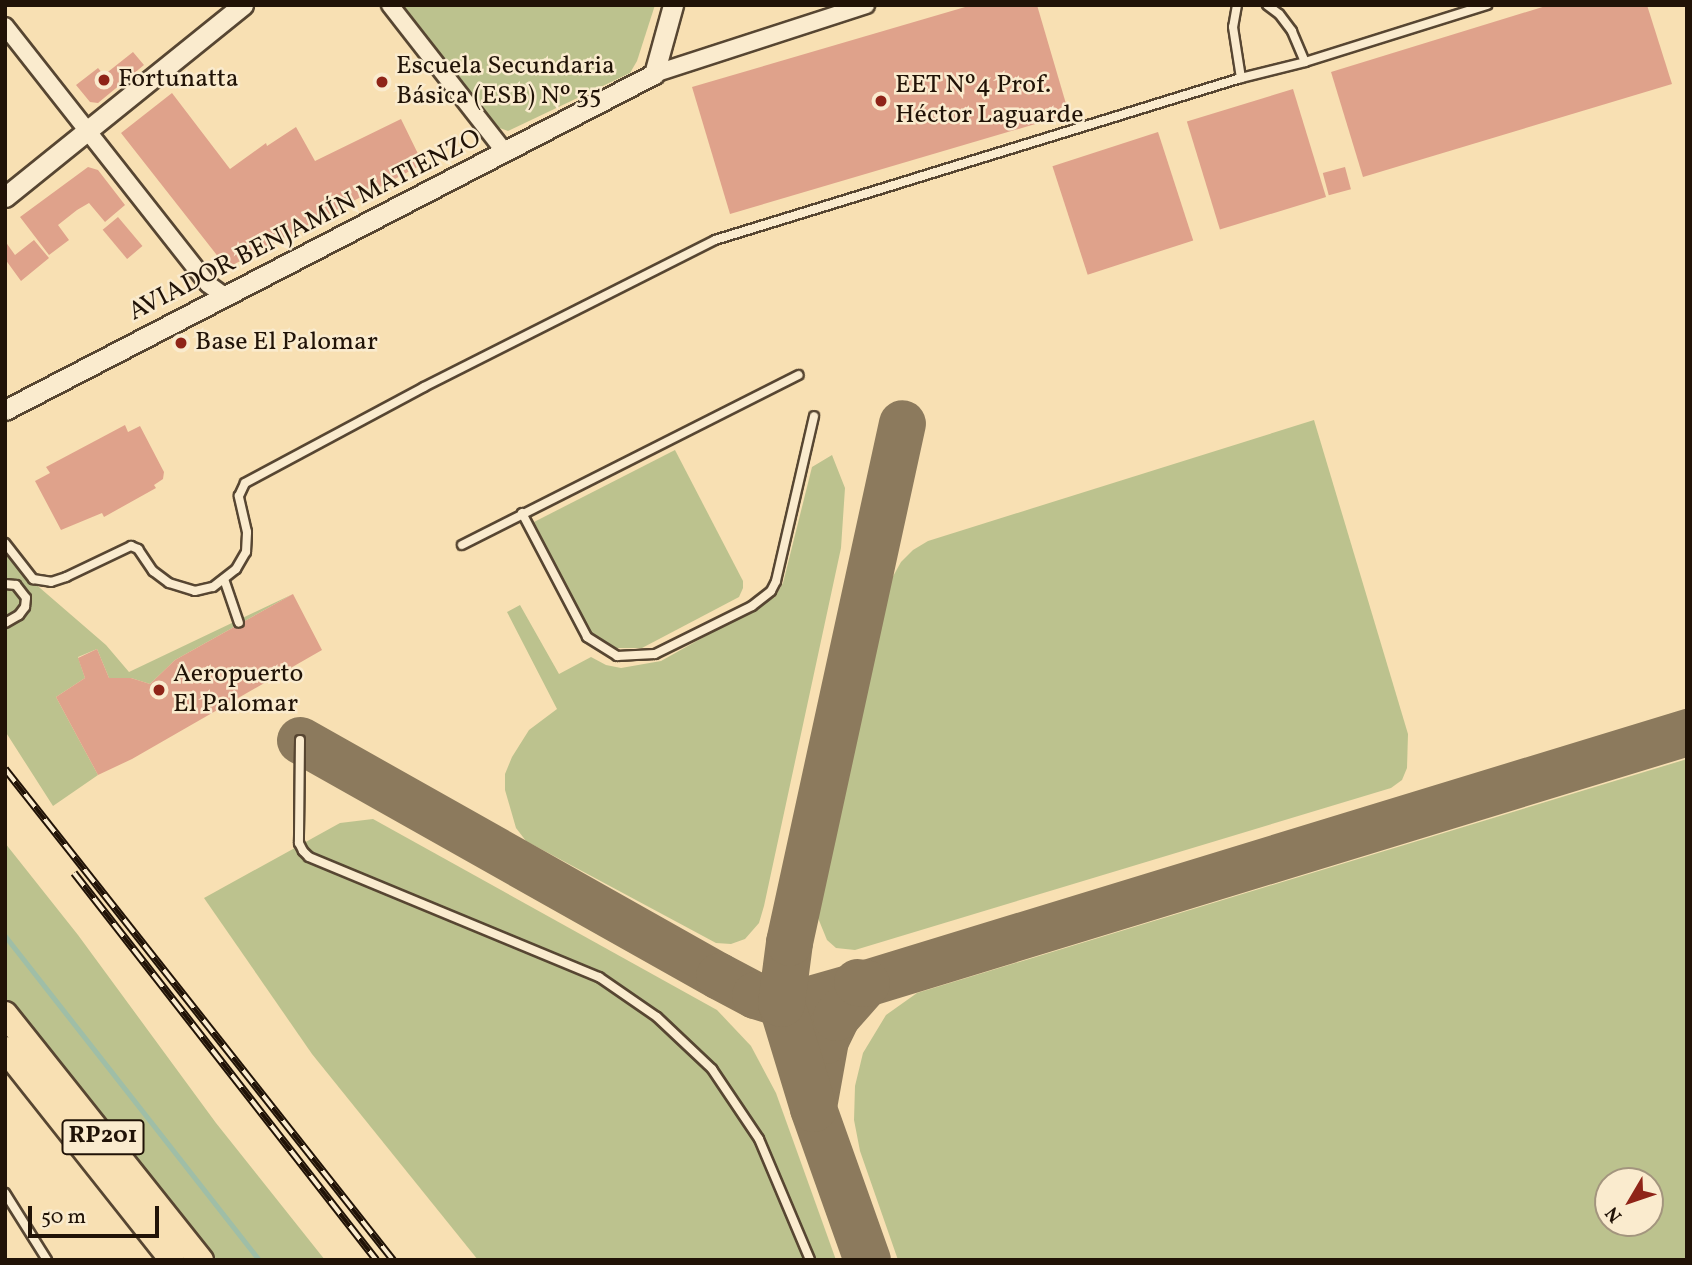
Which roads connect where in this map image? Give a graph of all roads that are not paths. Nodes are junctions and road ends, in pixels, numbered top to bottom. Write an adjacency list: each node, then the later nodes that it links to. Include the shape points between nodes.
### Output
1 (243, 5): 12 (street)
2 (390, 5): 13 (street)
3 (673, 5): 10 (street)
4 (866, 5): 10 (street, AVIADOR BENJAMÍN MATIENZO)
5 (1237, 5): 11 (lane, via 1233,27)
6 (1267, 5): 9 (lane, via 1292,31)
7 (1487, 5): 9 (lane)
8 (5, 26): 12 (street)
9 (1305, 62): 11 (lane)
10 (654, 74): 13 (street, AVIADOR BENJAMÍN MATIENZO)
11 (1241, 78): 22 (lane, via 715,240 245,483 239,496 246,552)
12 (87, 130): 14 (street); 15 (street, via 208,284)
13 (505, 152): 15 (street, AVIADOR BENJAMÍN MATIENZO)
14 (5, 197)
15 (226, 297): 17 (street, AVIADOR BENJAMÍN MATIENZO)
16 (799, 375): 19 (lane)
17 (5, 410)
18 (814, 416): 19 (lane, via 771,592 655,654 617,656 587,637)
19 (522, 513): 21 (lane)
20 (5, 543): 22 (lane, via 33,579 51,582 131,547 169,583 195,591)
21 (462, 545)
22 (224, 579): 25 (lane)
23 (5, 584): 24 (lane, via 16,585 26,598 19,615)
24 (5, 623)
25 (239, 623)
26 (300, 740): 33 (lane, via 299,843 303,851 599,977 657,1017 712,1069 759,1139)
27 (5, 1014): 32 (main road, RP201)
28 (5, 1049): 31 (main road, RP201)
29 (5, 1193): 30 (lane)
30 (47, 1260)
31 (172, 1260)
32 (201, 1260)
33 (810, 1260)

